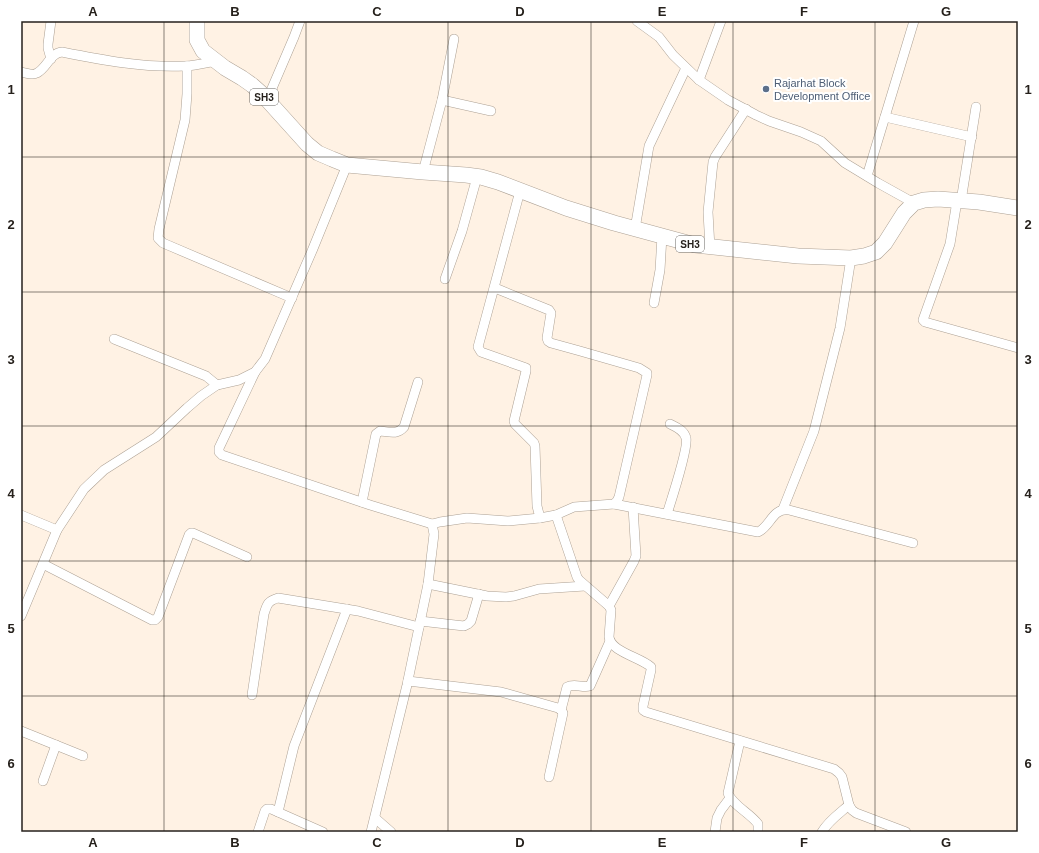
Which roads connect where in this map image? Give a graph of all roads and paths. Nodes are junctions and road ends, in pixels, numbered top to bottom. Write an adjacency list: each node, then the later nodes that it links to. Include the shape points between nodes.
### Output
1 (51, 21): 8 (street, via 48,44)
2 (197, 21): 9 (main road, SH3, via 196,34 199,46)
3 (300, 21): 14 (street)
4 (637, 21): 11 (street, via 659,37)
5 (721, 21): 13 (street)
6 (914, 21): 19 (street)
7 (454, 38): 15 (street)
8 (51, 59): 10 (street, via 55,54 62,52 115,62); 12 (street, via 38,73)
9 (216, 61): 10 (street); 14 (main road, SH3, via 242,78)
10 (187, 66): 35 (street, via 188,94 185,120 158,238 163,243)
11 (686, 68): 13 (street); 29 (street, via 649,146)
12 (21, 72)
13 (699, 80): 17 (street)
14 (267, 100): 21 (main road, SH3, via 318,153)
15 (442, 100): 18 (street); 22 (street)
16 (976, 107): 20 (street)
17 (746, 109): 23 (street, via 821,141 845,163); 31 (street, via 713,162 708,212)
18 (491, 111)
19 (885, 117): 20 (street); 23 (street)
20 (972, 137): 26 (street)
21 (346, 165): 22 (main road, SH3); 35 (street)
22 (423, 172): 24 (main road, SH3)
23 (867, 176): 27 (street)
24 (477, 177): 25 (main road, SH3); 33 (street)
25 (520, 191): 29 (main road, SH3); 34 (street)
26 (959, 201): 27 (main road, via 938,199); 28 (main road); 38 (street, via 950,244 923,320)
27 (914, 203): 32 (main road, SH3, via 876,252)
28 (1018, 208)
29 (635, 229): 30 (main road, SH3)
30 (662, 236): 31 (main road, SH3); 36 (street, via 660,270)
31 (710, 248): 32 (main road, SH3)
32 (850, 258): 46 (street, via 840,328 814,431)
33 (445, 279)
34 (495, 288): 44 (street, via 549,310 551,313 547,338 551,343 647,372 619,497); 50 (street, via 478,347 481,352 526,368 514,420 536,446 537,506)
35 (292, 298): 39 (street, via 265,358)
36 (654, 303)
37 (114, 339): 41 (street, via 206,376)
38 (1018, 348)
39 (255, 372): 41 (street, via 239,380); 43 (street, via 219,452)
40 (418, 382): 43 (street, via 404,427 400,432 376,434)
41 (217, 385): 52 (street, via 187,408 156,438 104,470 84,489)
42 (670, 424): 47 (street, via 682,431 686,442)
43 (362, 502): 51 (street)
44 (614, 504): 45 (street); 49 (street, via 574,507)
45 (633, 507): 47 (street); 59 (street, via 636,556)
46 (783, 509): 47 (street, via 758,532); 53 (street)
47 (667, 514)
48 (21, 515): 52 (street)
49 (556, 515): 50 (street); 57 (street, via 577,577)
50 (540, 518): 51 (street, via 508,521 467,518)
51 (432, 524): 56 (street, via 434,534)
52 (57, 530): 55 (street)
53 (913, 543)
54 (247, 556): 55 (street, via 191,533 158,617 154,620)
55 (43, 564): 61 (street)
56 (428, 584): 58 (street); 62 (street)
57 (585, 586): 58 (street, via 539,589 506,597); 59 (street)
58 (479, 594): 62 (street, via 471,622 468,624)
59 (609, 606): 63 (street)
60 (347, 609): 62 (street); 65 (street, via 278,598 272,600 264,614); 75 (street, via 294,746)
61 (21, 616)
62 (420, 624): 64 (street)
63 (610, 641): 66 (street, via 590,686 567,687); 68 (street, via 616,648 651,667 643,710)
64 (408, 681): 66 (street, via 501,692); 76 (street)
65 (252, 695)
66 (561, 710): 71 (street, via 563,713)
67 (21, 731): 69 (street)
68 (740, 741): 73 (street, via 728,793); 74 (street, via 834,770 842,777)
69 (56, 745): 70 (street); 72 (street)
70 (83, 756)
71 (549, 777)
72 (43, 781)
73 (730, 798): 81 (street, via 717,818); 82 (street, via 754,818 758,824)
74 (850, 805): 83 (street); 84 (street, via 856,813)
75 (278, 812): 77 (street, via 271,809 265,811); 78 (street)
76 (375, 818): 79 (street); 80 (street)
77 (258, 832)
78 (323, 832)
79 (371, 832)
80 (391, 832)
81 (715, 832)
82 (758, 832)
83 (822, 832)
84 (906, 832)

